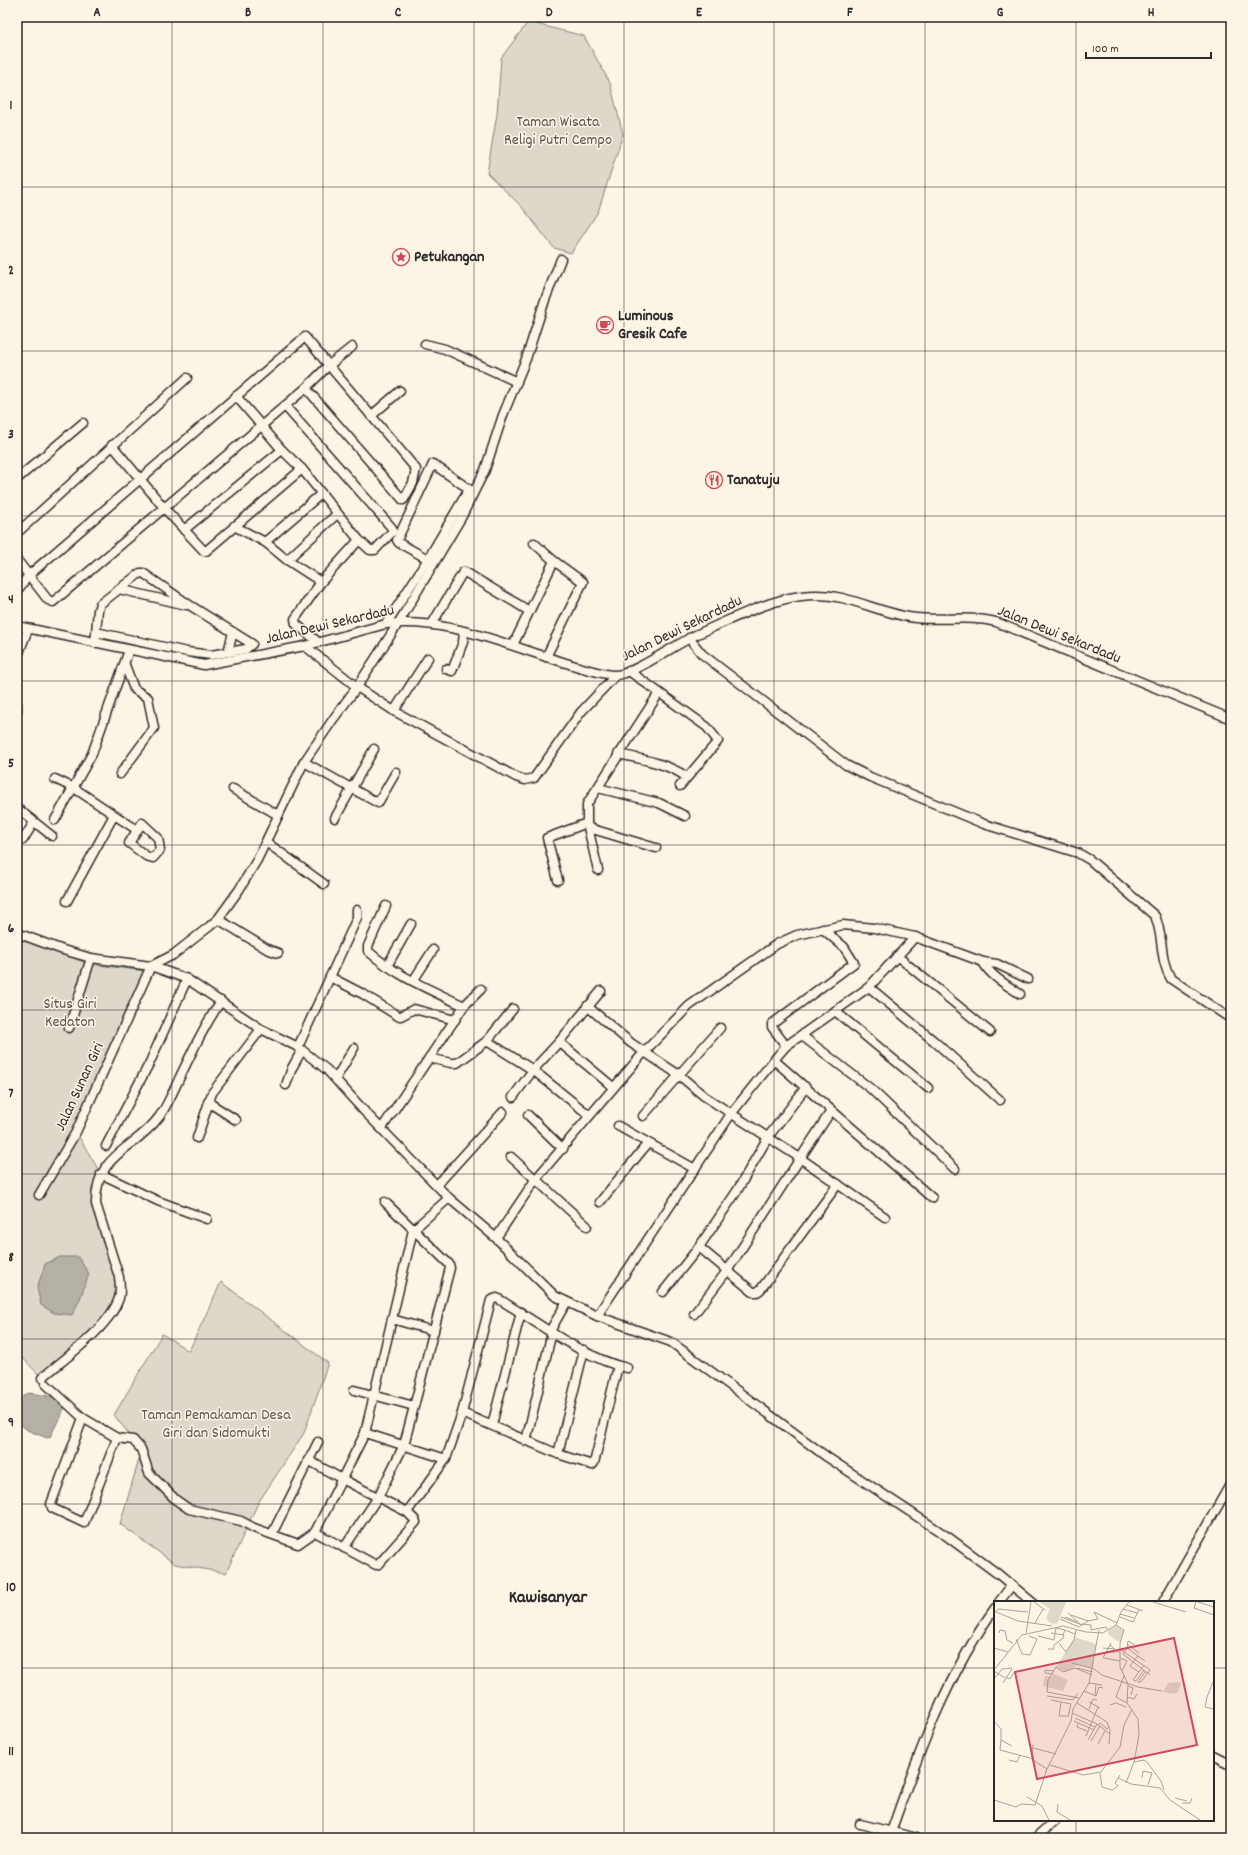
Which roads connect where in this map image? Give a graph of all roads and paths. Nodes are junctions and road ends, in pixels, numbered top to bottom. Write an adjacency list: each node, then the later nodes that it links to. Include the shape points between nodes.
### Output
1 (561, 259): 6 (street)
2 (424, 344): 6 (street, via 445,349)
3 (352, 347): 4 (street)
4 (328, 366): 7 (street); 9 (street, via 304,337); 11 (street)
5 (187, 378): 14 (street)
6 (517, 382): 38 (street, via 480,482)
7 (306, 388): 10 (street); 11 (street, via 404,500 413,483 416,469)
8 (400, 391): 11 (street)
9 (236, 396): 13 (street); 18 (street)
10 (285, 406): 13 (street); 25 (street, via 393,531 373,551)
11 (372, 416)
12 (83, 423): 17 (street)
13 (262, 425): 15 (street); 20 (street)
14 (112, 445): 18 (street); 24 (street)
15 (282, 450): 16 (street); 23 (street)
16 (302, 469): 19 (street); 22 (street)
17 (17, 479)
18 (140, 479): 20 (street); 32 (street)
19 (321, 494): 21 (street); 26 (street)
20 (165, 509): 23 (street); 32 (street, via 53,602 48,600)
21 (337, 514): 25 (street); 30 (street)
22 (234, 526): 23 (street, via 206,551); 26 (street)
23 (184, 530)
24 (17, 533)
25 (359, 540): 33 (street)
26 (265, 542): 30 (street)
27 (534, 543): 31 (street)
28 (428, 559): 28 (street, via 469,488 432,464 397,540); 39 (street)
29 (17, 560): 32 (street)
30 (287, 560): 33 (street)
31 (554, 561): 37 (street); 53 (street, via 582,580 583,585)
32 (28, 575): 35 (street)
33 (321, 582): 47 (street, via 294,621)
34 (119, 590): 36 (street); 36 (street, via 143,572); 43 (street, via 98,607)
35 (17, 591)
36 (190, 606): 44 (street)
37 (529, 611): 40 (street, via 463,572); 49 (street)
38 (399, 622): 39 (street, Jalan Dewi Sekardadu); 40 (street, Jalan Dewi Sekardadu); 60 (street)
39 (386, 624): 47 (street, Jalan Dewi Sekardadu)
40 (432, 624): 45 (street, Jalan Dewi Sekardadu)
41 (17, 626): 42 (street, Jalan Dewi Sekardadu)
42 (28, 629): 48 (street, Jalan Dewi Sekardadu); 54 (street)
43 (96, 632): 48 (street); 52 (street, via 187,652 211,655)
44 (233, 632): 52 (street); 52 (street, via 252,644 246,649)
45 (464, 632): 49 (street, Jalan Dewi Sekardadu); 57 (street, via 452,671)
46 (689, 638): 58 (street, Jalan Dewi Sekardadu); 65 (street, Jalan Dewi Sekardadu, via 775,602 800,595 819,594 916,618 982,619 996,622); 122 (street, via 702,654 858,771 984,824 1078,853 1090,860 1155,916 1163,945 1163,959 1171,979)
47 (318, 642): 50 (street, Jalan Dewi Sekardadu)
48 (95, 643): 51 (street, Jalan Dewi Sekardadu)
49 (512, 645): 53 (street, Jalan Dewi Sekardadu)
50 (305, 646): 51 (street, Jalan Dewi Sekardadu, via 204,665); 60 (street)
51 (129, 650): 56 (street)
52 (228, 652)
53 (546, 657): 59 (street, Jalan Dewi Sekardadu)
54 (17, 658)
55 (428, 658): 64 (street)
56 (125, 665): 70 (street, via 134,689 148,698 154,728); 75 (street, via 92,754)
57 (446, 669)
58 (629, 671): 59 (street, Jalan Dewi Sekardadu); 61 (street)
59 (616, 675): 64 (street, via 582,712 534,778 525,780 492,766)
60 (357, 687): 64 (street); 68 (street)
61 (659, 693): 67 (street); 71 (street, via 707,727 718,741)
62 (17, 704): 63 (street)
63 (17, 711)
64 (394, 711)
65 (1231, 719)
66 (374, 749): 74 (street)
67 (618, 754): 71 (street, via 660,763 675,768); 76 (street)
68 (304, 762): 74 (street); 79 (street)
69 (396, 772): 74 (street, via 378,803)
70 (120, 774)
71 (687, 777): 73 (street)
72 (55, 779): 75 (street)
73 (680, 786)
74 (352, 787): 82 (street)
75 (74, 788): 80 (street); 83 (street)
76 (598, 788): 81 (street, via 659,803); 85 (street, via 587,804)
77 (233, 789): 79 (street)
78 (17, 808): 84 (street)
79 (278, 815): 89 (street)
80 (114, 816): 86 (street); 94 (street)
81 (685, 816)
82 (335, 818)
83 (55, 820)
84 (34, 822): 87 (street); 88 (street)
85 (588, 826): 90 (street); 91 (street); 92 (street, via 547,838)
86 (137, 830)
87 (52, 836)
88 (23, 840)
89 (266, 842): 93 (street); 97 (street, via 239,890)
90 (656, 848)
91 (598, 870)
92 (558, 880)
93 (324, 884)
94 (67, 901)
95 (386, 906): 108 (street, via 367,949)
96 (357, 910): 109 (street, via 357,918)
97 (218, 919): 103 (street); 107 (street, via 173,955)
98 (411, 924): 108 (street)
99 (823, 929): 101 (street, via 854,925); 131 (street, via 844,947 855,961 772,1024); 134 (street, via 797,935 777,944 689,1006)
100 (17, 933): 105 (street)
101 (915, 937): 104 (street); 106 (street)
102 (433, 950): 112 (street)
103 (278, 953)
104 (897, 956): 113 (street); 127 (street)
105 (90, 958): 107 (street); 124 (street)
106 (983, 962): 110 (street, via 997,964); 116 (street, via 989,970)
107 (151, 966): 111 (street); 169 (street, Jalan Sunan Giri, via 76,1132)
108 (387, 966): 112 (street)
109 (330, 977): 123 (street, via 398,1016 414,1008); 133 (street)
110 (1028, 979)
111 (187, 980): 117 (street); 159 (street, via 150,1062)
112 (413, 981): 118 (street)
113 (870, 987): 121 (street); 145 (street)
114 (481, 989): 118 (street)
115 (600, 991): 119 (street)
116 (1020, 994)
117 (221, 1001): 126 (street); 165 (street, via 208,1020 160,1116 148,1131 124,1147)
118 (464, 1006): 123 (street)
119 (587, 1006): 130 (street); 134 (street, via 631,1043)
120 (513, 1009): 129 (street)
121 (835, 1011): 128 (street); 143 (street)
122 (1231, 1019)
123 (455, 1020): 135 (street)
124 (69, 1028)
125 (720, 1028): 138 (street)
126 (261, 1029): 133 (street); 146 (street, via 212,1093)
127 (990, 1032)
128 (801, 1035): 131 (street); 164 (street, via 871,1089)
129 (486, 1041): 135 (street, via 457,1063 451,1064); 137 (street)
130 (559, 1042): 137 (street); 141 (street)
131 (786, 1046): 136 (street)
132 (354, 1048): 139 (street)
133 (300, 1049): 139 (street); 140 (street)
134 (645, 1051): 138 (street); 141 (street)
135 (429, 1058): 155 (street)
136 (774, 1060): 142 (street); 149 (street)
137 (533, 1070): 144 (street); 151 (street)
138 (679, 1075): 149 (street); 152 (street)
139 (336, 1078): 155 (street)
140 (286, 1085)
141 (613, 1087): 151 (street)
142 (806, 1087): 147 (street); 156 (street)
143 (928, 1088)
144 (513, 1097)
145 (1000, 1100)
146 (208, 1102): 153 (street); 157 (street)
147 (831, 1111): 162 (street); 171 (street)
148 (503, 1112): 168 (street)
149 (731, 1114): 156 (street); 163 (street)
150 (528, 1115): 160 (street)
151 (589, 1115): 160 (street)
152 (643, 1116)
153 (236, 1120)
154 (618, 1126): 158 (street)
155 (382, 1128): 168 (street)
156 (768, 1137): 162 (street); 179 (street, via 737,1191)
157 (197, 1138)
158 (648, 1143): 163 (street); 173 (street)
159 (106, 1146)
160 (563, 1149): 166 (street)
161 (511, 1157): 166 (street)
162 (800, 1158): 167 (street); 180 (street)
163 (695, 1169): 185 (street)
164 (955, 1169)
165 (101, 1174): 175 (street, via 158,1201); 196 (street, via 95,1192 96,1204 120,1277 119,1298 112,1314 44,1381)
166 (535, 1180): 176 (street); 178 (street)
167 (838, 1184): 174 (street); 180 (street, via 759,1291 753,1292)
168 (438, 1186): 170 (street)
169 (39, 1195)
170 (449, 1198): 177 (street); 178 (street)
171 (932, 1198)
172 (385, 1202): 177 (street)
173 (600, 1202)
174 (884, 1217)
175 (207, 1219)
176 (587, 1226)
177 (413, 1230): 186 (street); 187 (street, via 450,1266)
178 (496, 1238): 182 (street, via 555,1296)
179 (699, 1247): 180 (street); 181 (street)
180 (727, 1271): 184 (street)
181 (663, 1292)
182 (566, 1303): 185 (street); 188 (street)
183 (521, 1312): 188 (street); 195 (street, via 497,1298 490,1302); 197 (street)
184 (694, 1314)
185 (597, 1316): 213 (street, via 671,1342 827,1457 948,1537)
186 (392, 1319): 187 (street); 193 (street)
187 (434, 1331): 194 (street)
188 (551, 1331): 189 (street); 200 (street)
189 (584, 1350): 190 (street); 203 (street)
190 (618, 1366): 191 (street); 203 (street, via 594,1465)
191 (627, 1368)
192 (354, 1390): 193 (street)
193 (373, 1395): 194 (street); 198 (street)
194 (414, 1406): 202 (street)
195 (462, 1413): 197 (street); 204 (street)
196 (83, 1418): 199 (street); 199 (street, via 51,1504 52,1508 84,1523)
197 (492, 1425): 200 (street)
198 (365, 1433): 202 (street); 206 (street)
199 (117, 1438): 211 (street, via 133,1440 141,1449 150,1473 176,1500 189,1509 241,1522)
200 (526, 1441): 203 (street)
201 (318, 1442): 205 (street)
202 (404, 1445): 204 (street); 208 (street)
203 (558, 1454)
204 (446, 1459): 209 (street)
205 (308, 1460): 206 (street); 211 (street)
206 (342, 1479): 208 (street); 210 (street)
207 (1231, 1483): 216 (street)
208 (378, 1497): 209 (street); 212 (street)
209 (407, 1512): 212 (street, via 415,1520 415,1525 377,1565)
210 (315, 1532): 211 (street, via 298,1544); 212 (street)
211 (272, 1534)
212 (344, 1548)
213 (1011, 1586): 214 (street); 215 (street)
214 (1000, 1601)
215 (1031, 1601)
216 (1164, 1601)
217 (994, 1609): 222 (street, via 958,1667 938,1709)
218 (1214, 1756): 219 (street)
219 (1231, 1764)
220 (1055, 1821): 224 (street)
221 (860, 1824): 222 (street)
222 (891, 1832): 223 (street)
223 (917, 1838)
224 (1036, 1838)

